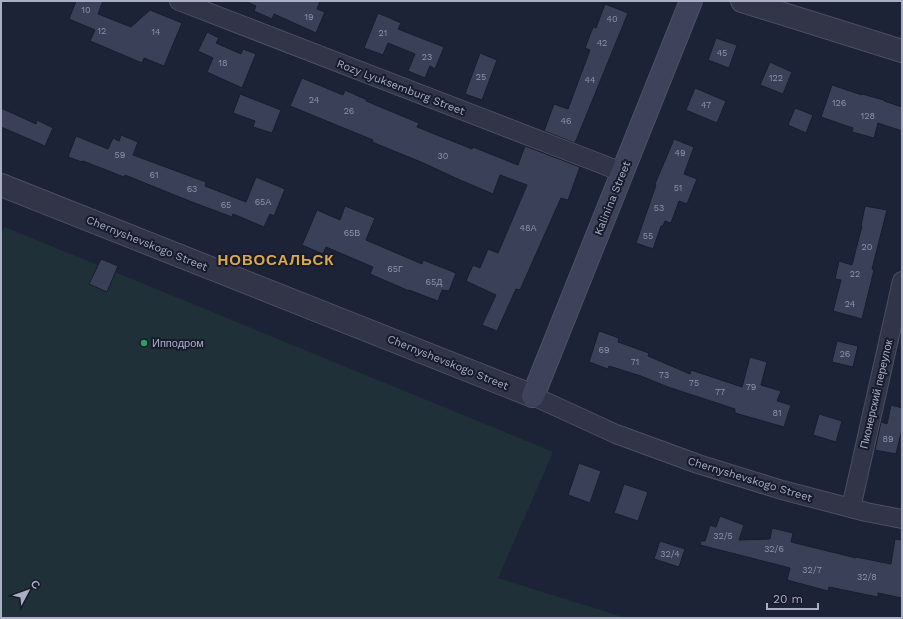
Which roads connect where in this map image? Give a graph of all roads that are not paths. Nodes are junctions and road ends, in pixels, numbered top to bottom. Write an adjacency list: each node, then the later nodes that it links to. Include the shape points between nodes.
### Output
1 (179, 1): 5 (street, Rozy Lyuksemburg Street)
2 (691, 1): 5 (main road, Kalinina Street)
3 (742, 1): 4 (street)
4 (902, 51)
5 (622, 172): 8 (main road, Kalinina Street)
6 (1, 185): 8 (street, Chernyshevskogo Street)
7 (902, 281): 9 (street, Пионерский переулок)
8 (533, 396): 9 (street, Chernyshevskogo Street, via 616,434 698,464)
9 (851, 508): 10 (street, Chernyshevskogo Street)
10 (902, 519)

